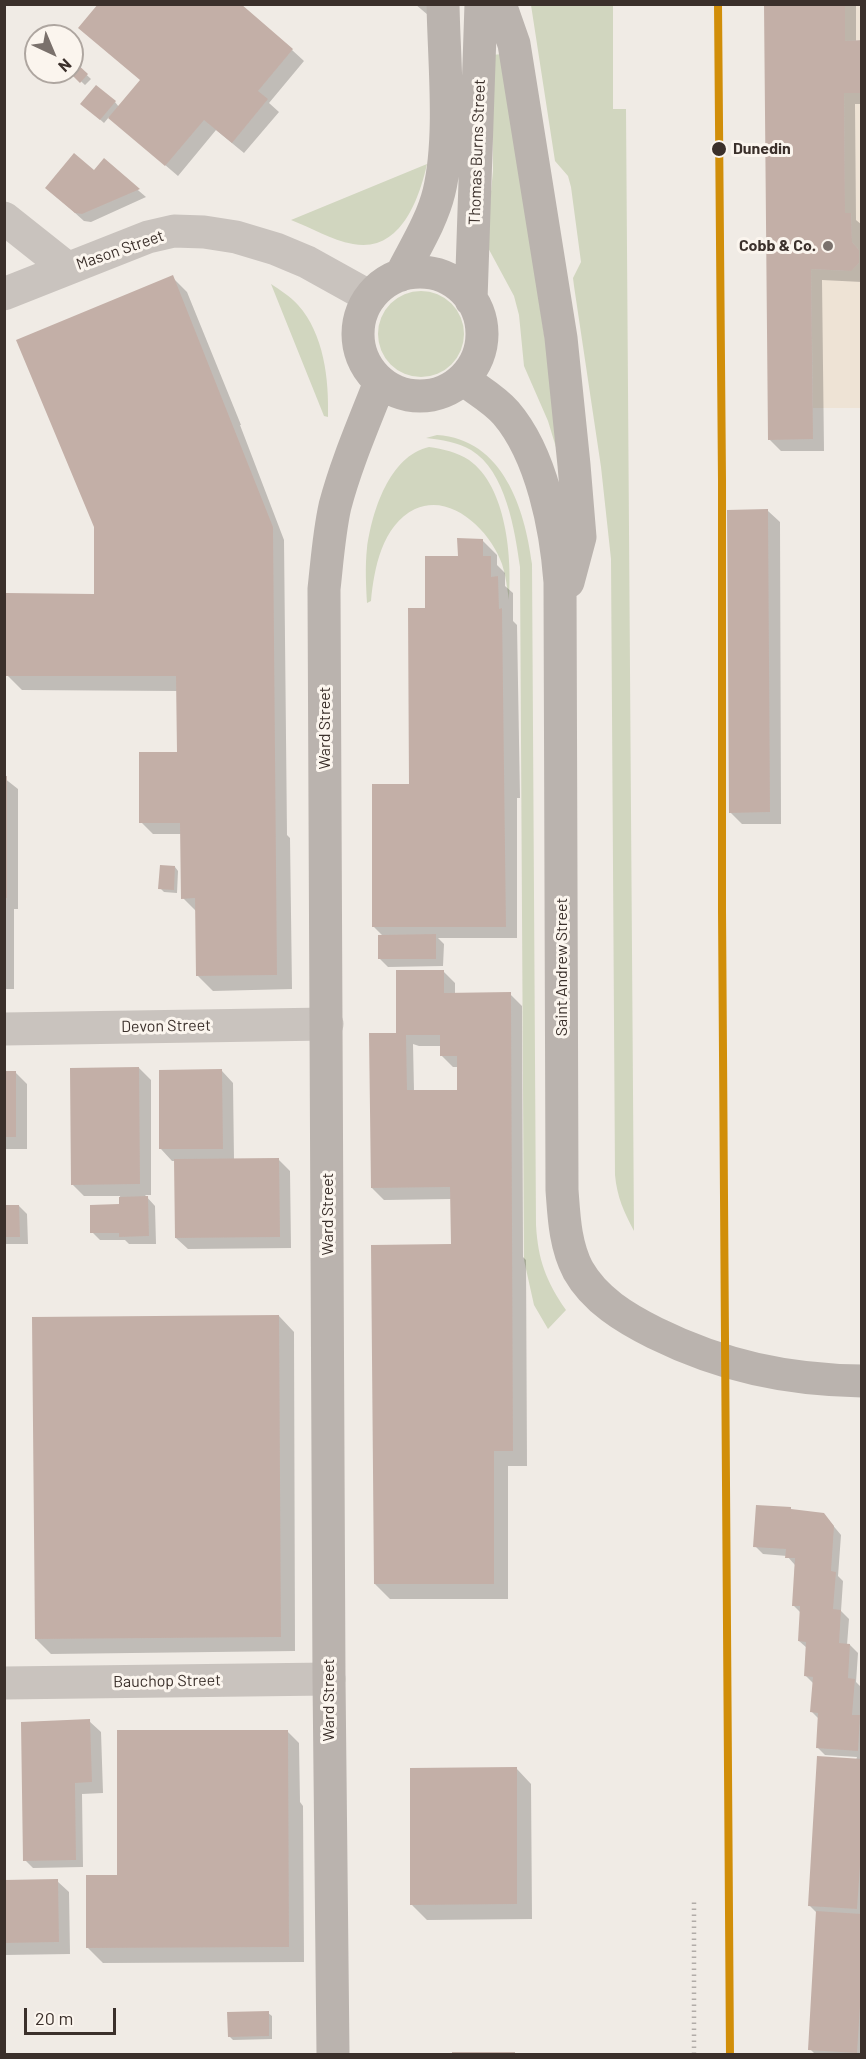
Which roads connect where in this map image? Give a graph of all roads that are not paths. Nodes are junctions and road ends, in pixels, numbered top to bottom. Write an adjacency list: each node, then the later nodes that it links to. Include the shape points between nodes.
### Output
1 (443, 4): 6 (main road, Thomas Burns Street, via 444,162 438,194)
2 (481, 4): 9 (main road, Thomas Burns Street)
3 (500, 4): 12 (main road, via 514,44 561,338 574,465 580,537)
4 (4, 218): 5 (street)
5 (66, 268): 7 (street, Mason Street); 8 (street, Mason Street, via 148,237 174,231 204,231 276,249)
6 (401, 275): 8 (main road); 9 (main road, via 420,272 440,276 458,286)
7 (4, 294)
8 (370, 297): 11 (main road, via 361,314 358,342 363,360)
9 (471, 300): 10 (main road, via 480,320 481,341 475,362)
10 (463, 379): 11 (main road, via 439,393 422,396 395,392); 12 (main road, Saint Andrew Street, via 506,413 534,464 558,551)
11 (380, 382): 13 (main road, Ward Street, via 335,506 324,589)
12 (560, 609): 15 (main road, Saint Andrew Street, via 562,1190 568,1246 578,1270 609,1305 681,1346 745,1368)
13 (327, 1024): 14 (street, Devon Street); 16 (main road, Ward Street)
14 (4, 1029)
15 (861, 1381)
16 (329, 1679): 17 (street, Bauchop Street); 18 (main road, Ward Street)
17 (4, 1683)
18 (333, 2055)

